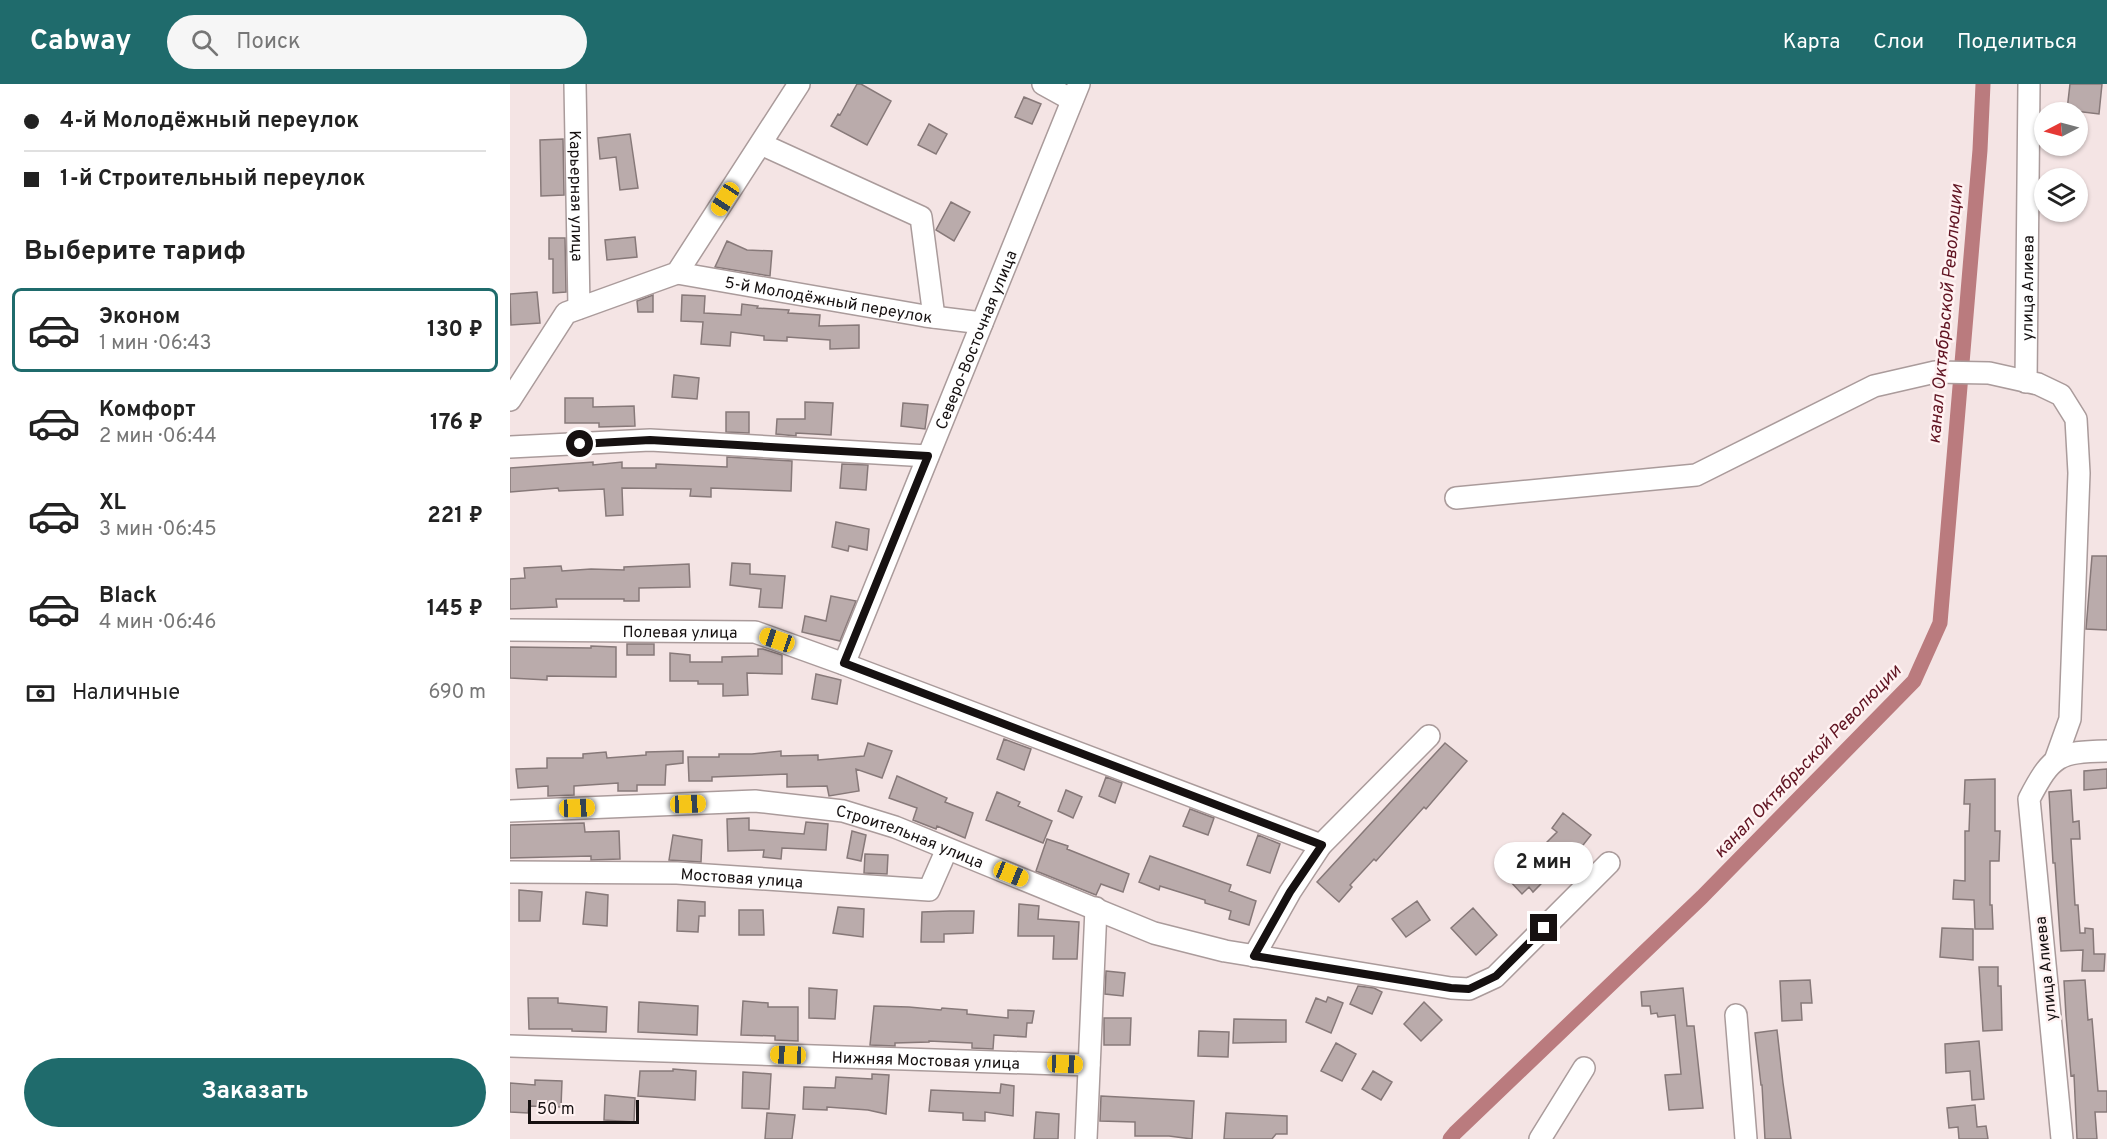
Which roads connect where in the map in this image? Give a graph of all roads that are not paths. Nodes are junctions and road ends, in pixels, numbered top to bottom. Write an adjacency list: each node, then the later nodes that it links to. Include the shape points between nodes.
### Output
1 (575, 84): 8 (street, Карьерная улица)
2 (799, 84): 6 (street)
3 (1043, 84): 5 (street)
4 (2030, 84): 11 (street, улица Алиева)
5 (1076, 92): 10 (street, Северо-Восточная улица)
6 (761, 144): 7 (street); 9 (street, via 921,217)
7 (676, 273): 8 (street); 9 (street, 5-й Молодёжный переулок)
8 (579, 308): 12 (street, via 566,313)
9 (934, 317): 10 (street, 5-й Молодёжный переулок)
10 (982, 323): 14 (street, Северо-Восточная улица)
11 (2026, 382): 15 (street, via 1989,373 1935,372 1874,386 1696,475); 20 (street, via 2061,395 2076,419 2079,473 2070,719)
12 (510, 400)
13 (510, 447): 14 (street, via 650,440)
14 (928, 456): 17 (street, Северо-Восточная улица)
15 (1456, 498)
16 (510, 630): 17 (street, Полевая улица, via 755,632)
17 (844, 663): 22 (street, Полевая улица)
18 (1429, 736): 22 (street)
19 (2107, 751): 20 (street)
20 (2056, 758): 35 (street, улица Алиева, via 2043,771 2029,799)
21 (510, 811): 23 (street, Строительная улица, via 755,801 843,811)
22 (1322, 845): 27 (street)
23 (947, 849): 25 (street, Мостовая улица, via 929,890 677,873); 26 (street, Строительная улица)
24 (1609, 863): 27 (street, Строительная улица, via 1496,976 1469,989)
25 (510, 872)
26 (1096, 908): 27 (street, Строительная улица, via 1154,933); 30 (street)
27 (1254, 956)
28 (1736, 1016): 34 (street)
29 (510, 1046): 30 (street, Нижняя Мостовая улица)
30 (1089, 1065): 32 (street)
31 (1584, 1068): 33 (street)
32 (1086, 1139)
33 (1540, 1139)
34 (1746, 1139)
35 (2062, 1139)

